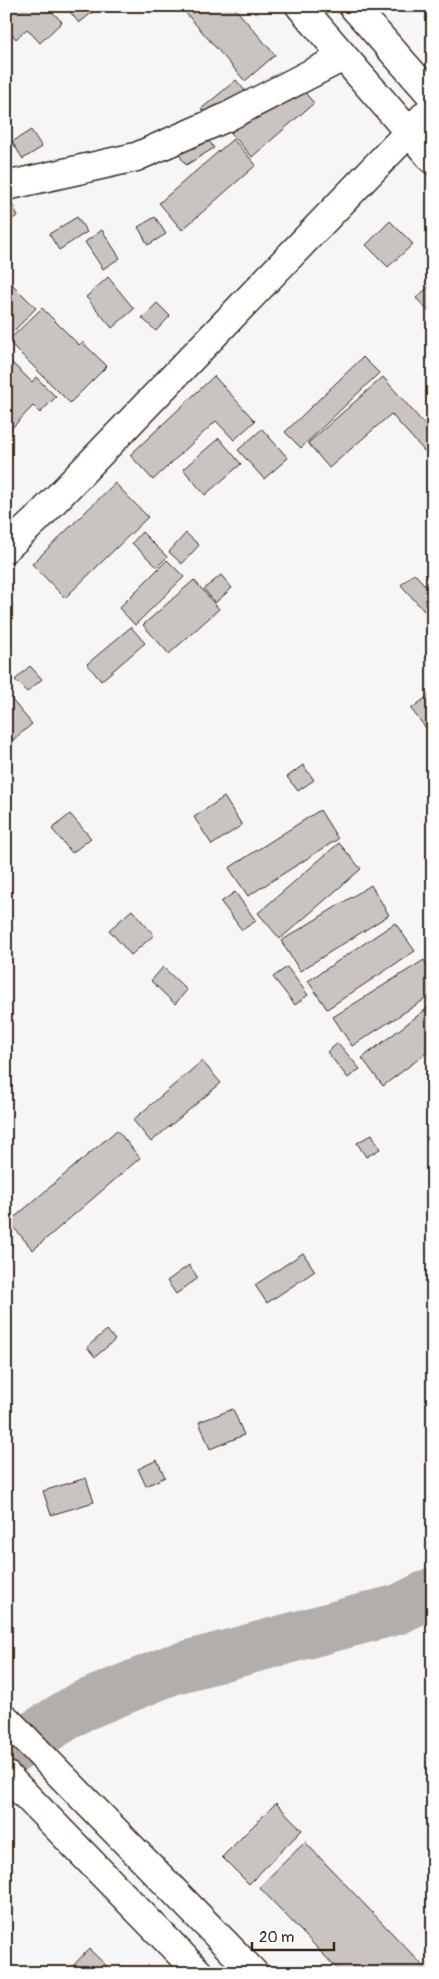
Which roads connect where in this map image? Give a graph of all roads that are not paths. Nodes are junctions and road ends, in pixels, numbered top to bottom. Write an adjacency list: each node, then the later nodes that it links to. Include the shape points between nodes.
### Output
1 (300, 6): 3 (main road)
2 (353, 6): 4 (main road)
3 (343, 56): 6 (main road); 8 (main road, via 225,118 136,157)
4 (433, 97)
5 (433, 107): 6 (main road)
6 (409, 132): 7 (main road); 9 (main road)
7 (433, 160)
8 (6, 186)
9 (6, 548)
10 (6, 1719): 13 (main road)
11 (6, 1775): 12 (main road)
12 (199, 1973)
13 (254, 1973)

